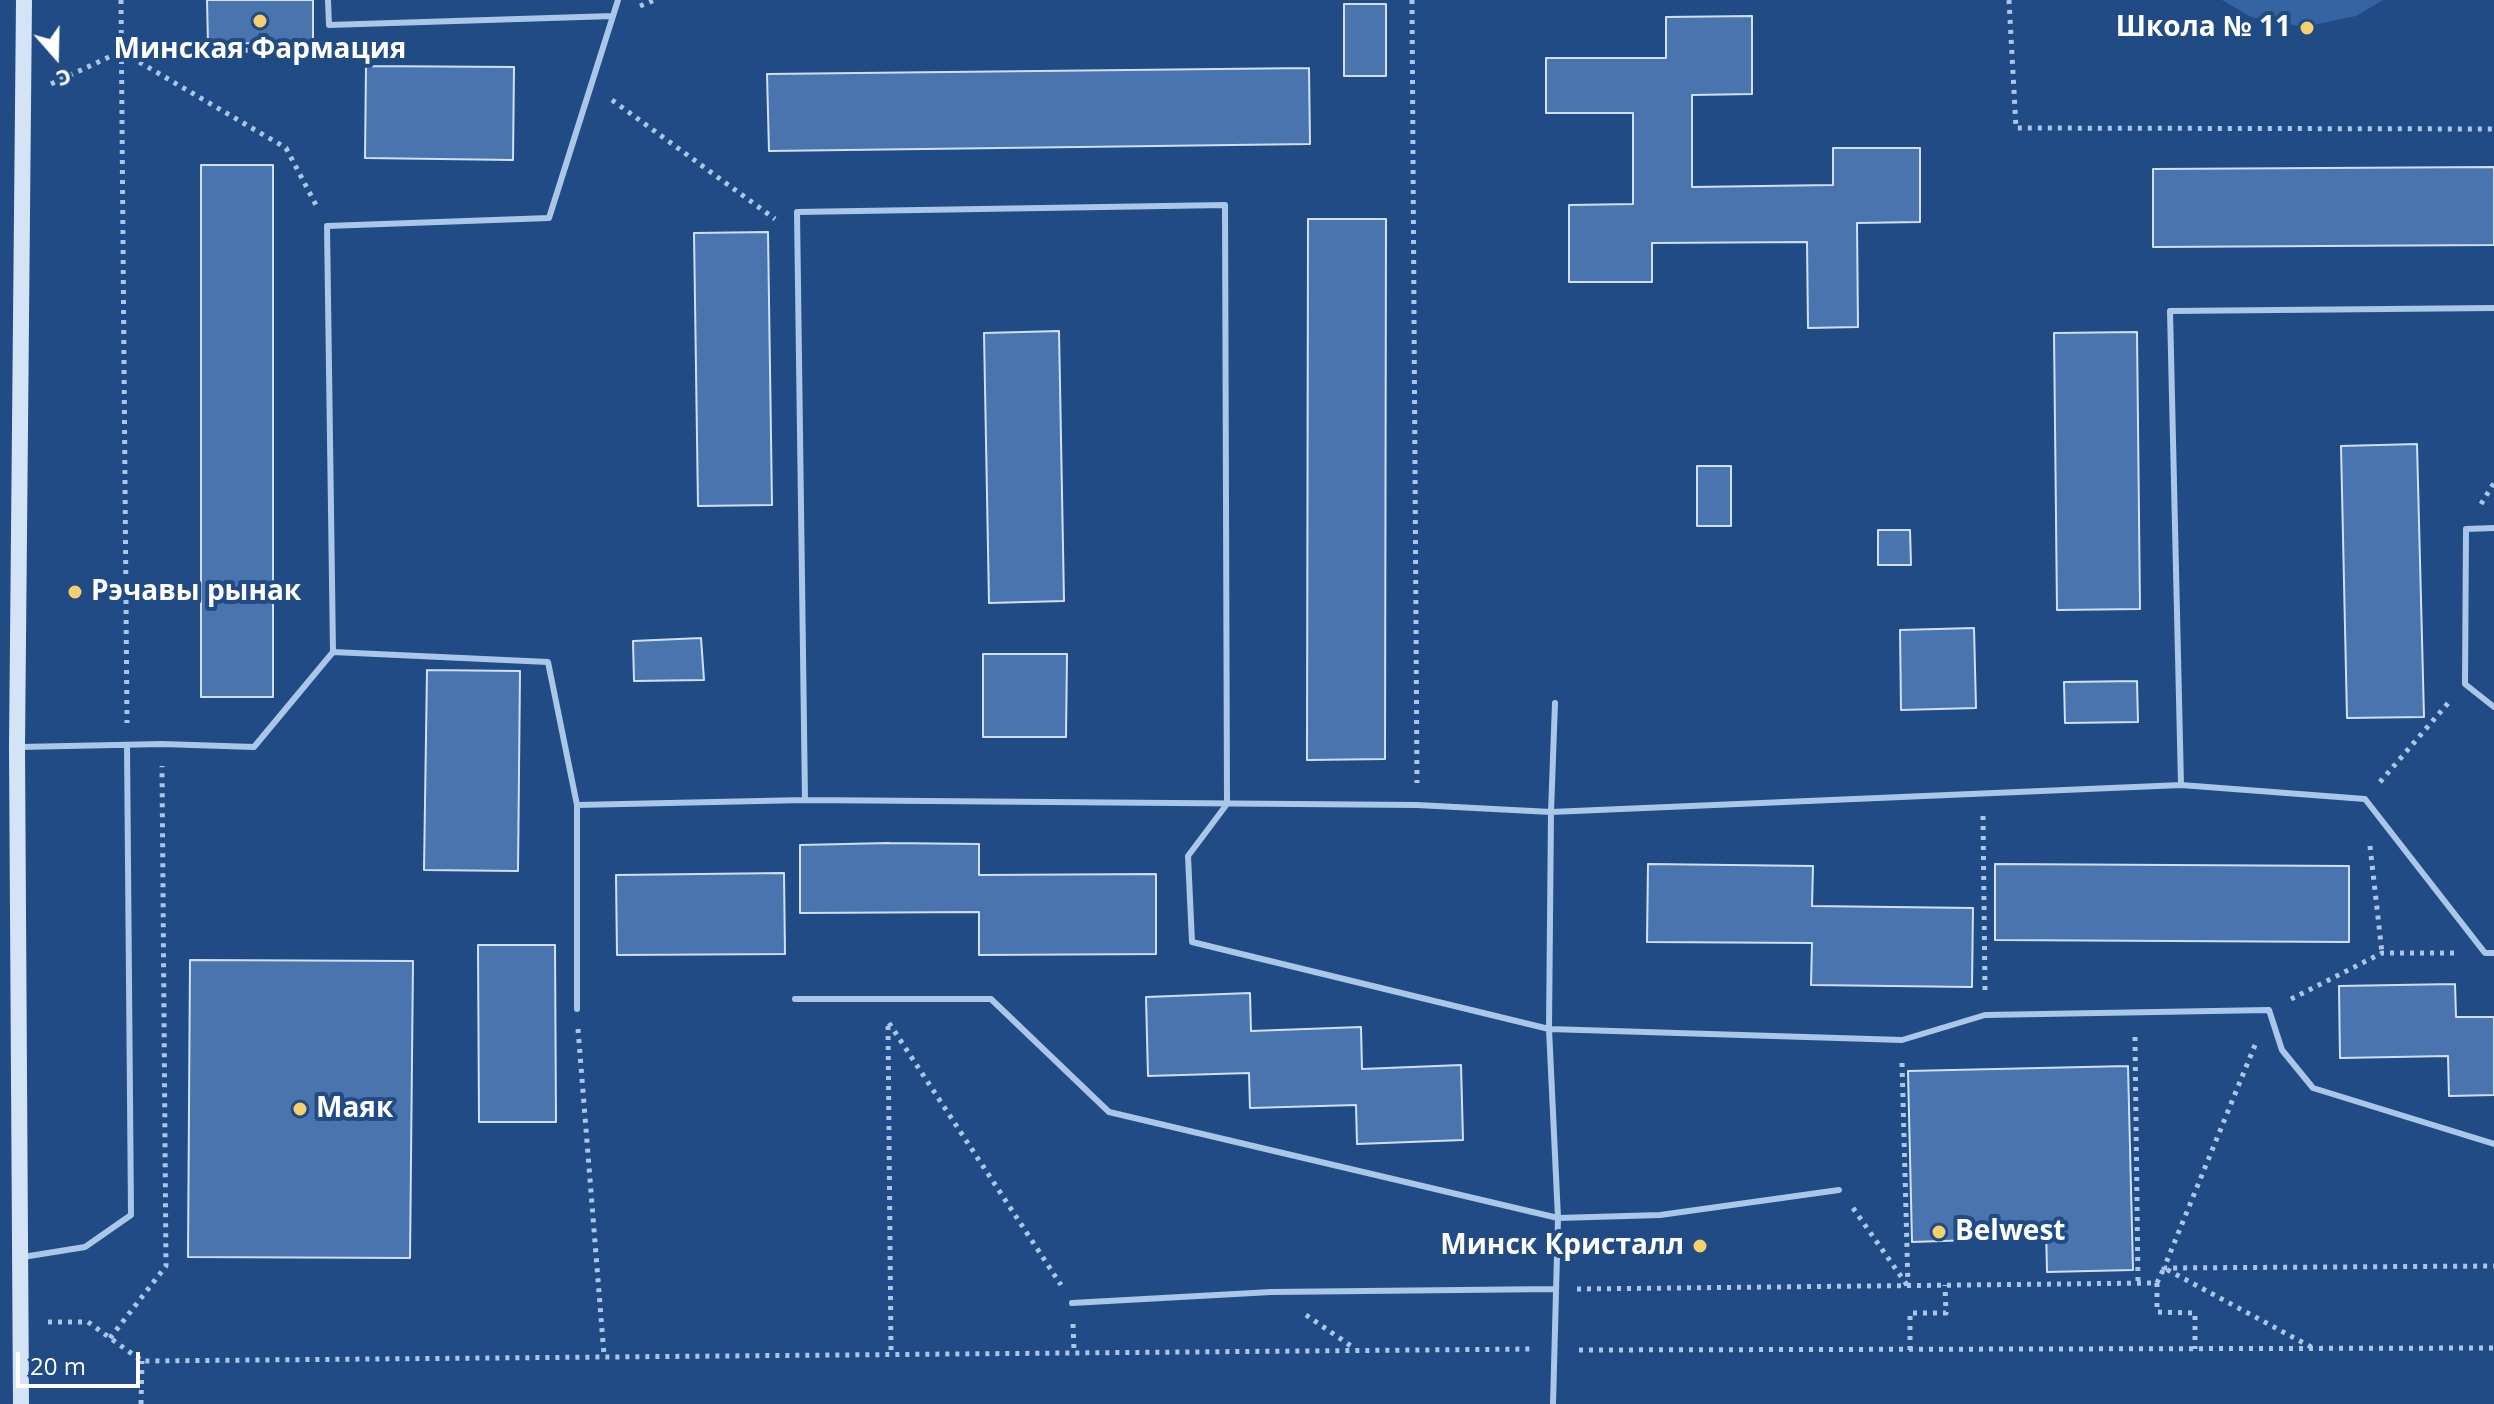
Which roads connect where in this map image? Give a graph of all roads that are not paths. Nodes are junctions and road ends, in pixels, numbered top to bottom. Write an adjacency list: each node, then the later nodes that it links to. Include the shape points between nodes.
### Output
1 (24, 0): 11 (main road)
2 (328, 0): 4 (lane, via 329,25)
3 (618, 0): 4 (lane)
4 (613, 16): 7 (lane, via 549,218 327,226)
5 (2494, 308): 12 (lane, via 2170,311)
6 (2494, 528): 9 (lane, via 2466,529 2465,669 2465,684)
7 (333, 652): 10 (lane, via 254,747); 15 (lane, via 548,662)
8 (1555, 703): 16 (lane)
9 (2494, 707)
10 (127, 745): 11 (lane); 24 (lane, via 131,1215 85,1247)
11 (17, 747): 24 (main road)
12 (2181, 785): 16 (lane); 17 (lane, via 2365,799 2485,953)
13 (805, 800): 14 (lane); 14 (lane, via 797,212 1225,205); 15 (lane)
14 (1227, 804): 16 (lane); 20 (lane, via 1188,856 1192,942)
15 (577, 805): 19 (lane)
16 (1551, 812): 20 (lane)
17 (2494, 953)
18 (795, 999): 23 (lane, via 991,999 1109,1112)
19 (577, 1009)
20 (1549, 1029): 21 (lane, via 1902,1040 1985,1015 2269,1010 2282,1050 2313,1088); 23 (lane)
21 (2494, 1144)
22 (1839, 1190): 23 (lane, via 1660,1215)
23 (1558, 1218): 25 (lane)
24 (19, 1258): 27 (main road)
25 (1554, 1289): 26 (lane, via 1271,1292); 28 (lane)
26 (1072, 1303)
27 (21, 1404)
28 (1553, 1404)

